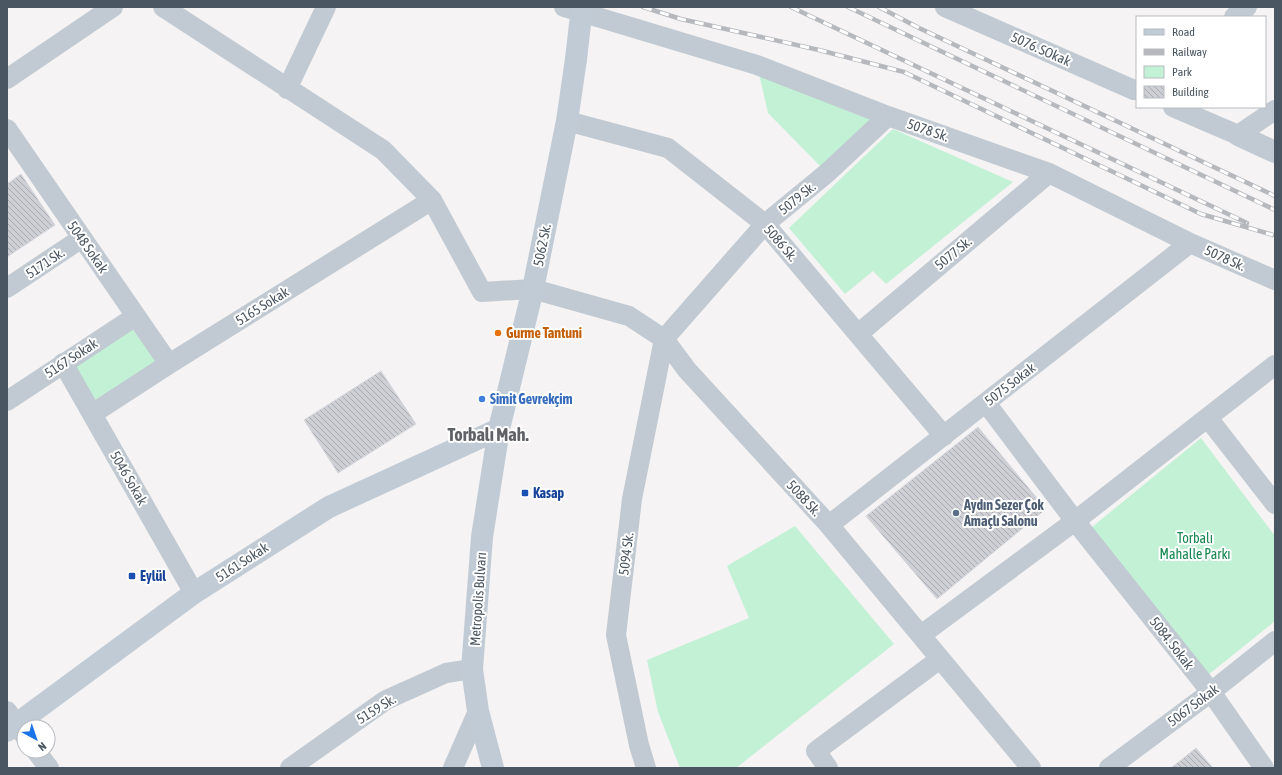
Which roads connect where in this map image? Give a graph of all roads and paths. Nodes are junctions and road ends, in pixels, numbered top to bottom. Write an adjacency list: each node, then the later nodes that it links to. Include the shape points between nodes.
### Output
1 (113, 7): 8 (street)
2 (163, 7): 9 (street)
3 (326, 7): 9 (street)
4 (945, 7): 10 (street, 5076. SOkak)
5 (1247, 7): 7 (street)
6 (572, 8): 13 (street, 5078 Sk., via 757,65); 14 (main road, 5062 Sk., bridge, via 576,59)
7 (1235, 16)
8 (7, 79)
9 (287, 89): 19 (street, via 383,150)
10 (1136, 90)
11 (1175, 108): 16 (street)
12 (1275, 110): 16 (street)
13 (888, 116): 18 (street, 5078 Sk.); 20 (street, 5079 Sk., via 827,173)
14 (567, 121): 20 (street, 5086 Sk., via 668,148); 25 (main road, 5062 Sk.)
15 (8, 133): 21 (street, 5048 Sokak)
16 (1238, 135): 17 (street)
17 (1275, 152)
18 (1049, 173): 22 (street, 5078 Sk.); 27 (street, 5077 Sk.)
19 (432, 200): 25 (street, 5088 Sk., via 482,292); 30 (street, 5165 Sokak)
20 (765, 224): 27 (street, 5086 Sk.); 28 (street, 5079 Sk.)
21 (82, 238): 24 (street, 5171 Sk.); 26 (street, 5048 Sokak)
22 (1190, 243): 23 (street, 5078 Sk.); 33 (street, 5075 Sokak)
23 (1275, 280)
24 (7, 288)
25 (533, 289): 28 (street, 5088 Sk., via 629,316); 36 (main road, 5062 Sk.)
26 (136, 316): 29 (street, 5167 Sokak); 30 (street, 5048 Sokak)
27 (858, 334): 37 (street, 5086 Sk.)
28 (664, 339): 40 (street, 5088 Sk., via 687,370); 54 (street, 5094 Sk., via 632,499 616,635)
29 (63, 363): 32 (street, 5167 Sokak); 34 (street, 5046 Sokak)
30 (169, 364): 34 (street, 5165 Sokak)
31 (1275, 365): 35 (street)
32 (7, 401)
33 (986, 403): 37 (street, 5075 Sokak); 39 (street, 5084. Sokak)
34 (92, 414): 41 (street, 5046 Sokak)
35 (1208, 418): 38 (street); 39 (street)
36 (499, 428): 41 (main road, 5161 Sokak, via 329,507); 45 (main road, Metropolis Bulvarı, via 482,537)
37 (944, 436): 40 (street, 5075 Sokak)
38 (1275, 504)
39 (1075, 521): 42 (street); 46 (street, 5084. Sokak)
40 (829, 525): 42 (street, 5088 Sk.)
41 (194, 593): 48 (main road, 5161 Sokak)
42 (921, 635): 44 (street, 5088 Sk.)
43 (1275, 641): 46 (street, 5067 Sokak)
44 (940, 659): 55 (street, via 816,751); 56 (street, 5088 Sk.)
45 (472, 668): 47 (main road, Metropolis Bulvarı); 51 (street, 5159 Sk., via 446,673 386,700)
46 (1211, 692): 57 (street, 5067 Sokak); 58 (street, 5084. Sokak)
47 (478, 711): 52 (street); 53 (main road, Metropolis Bulvarı)
48 (14, 726)
49 (42, 759): 50 (street)
50 (49, 768)
51 (290, 768)
52 (453, 768)
53 (493, 768)
54 (646, 768)
55 (828, 768)
56 (1031, 768)
57 (1109, 768)
58 (1264, 768)

